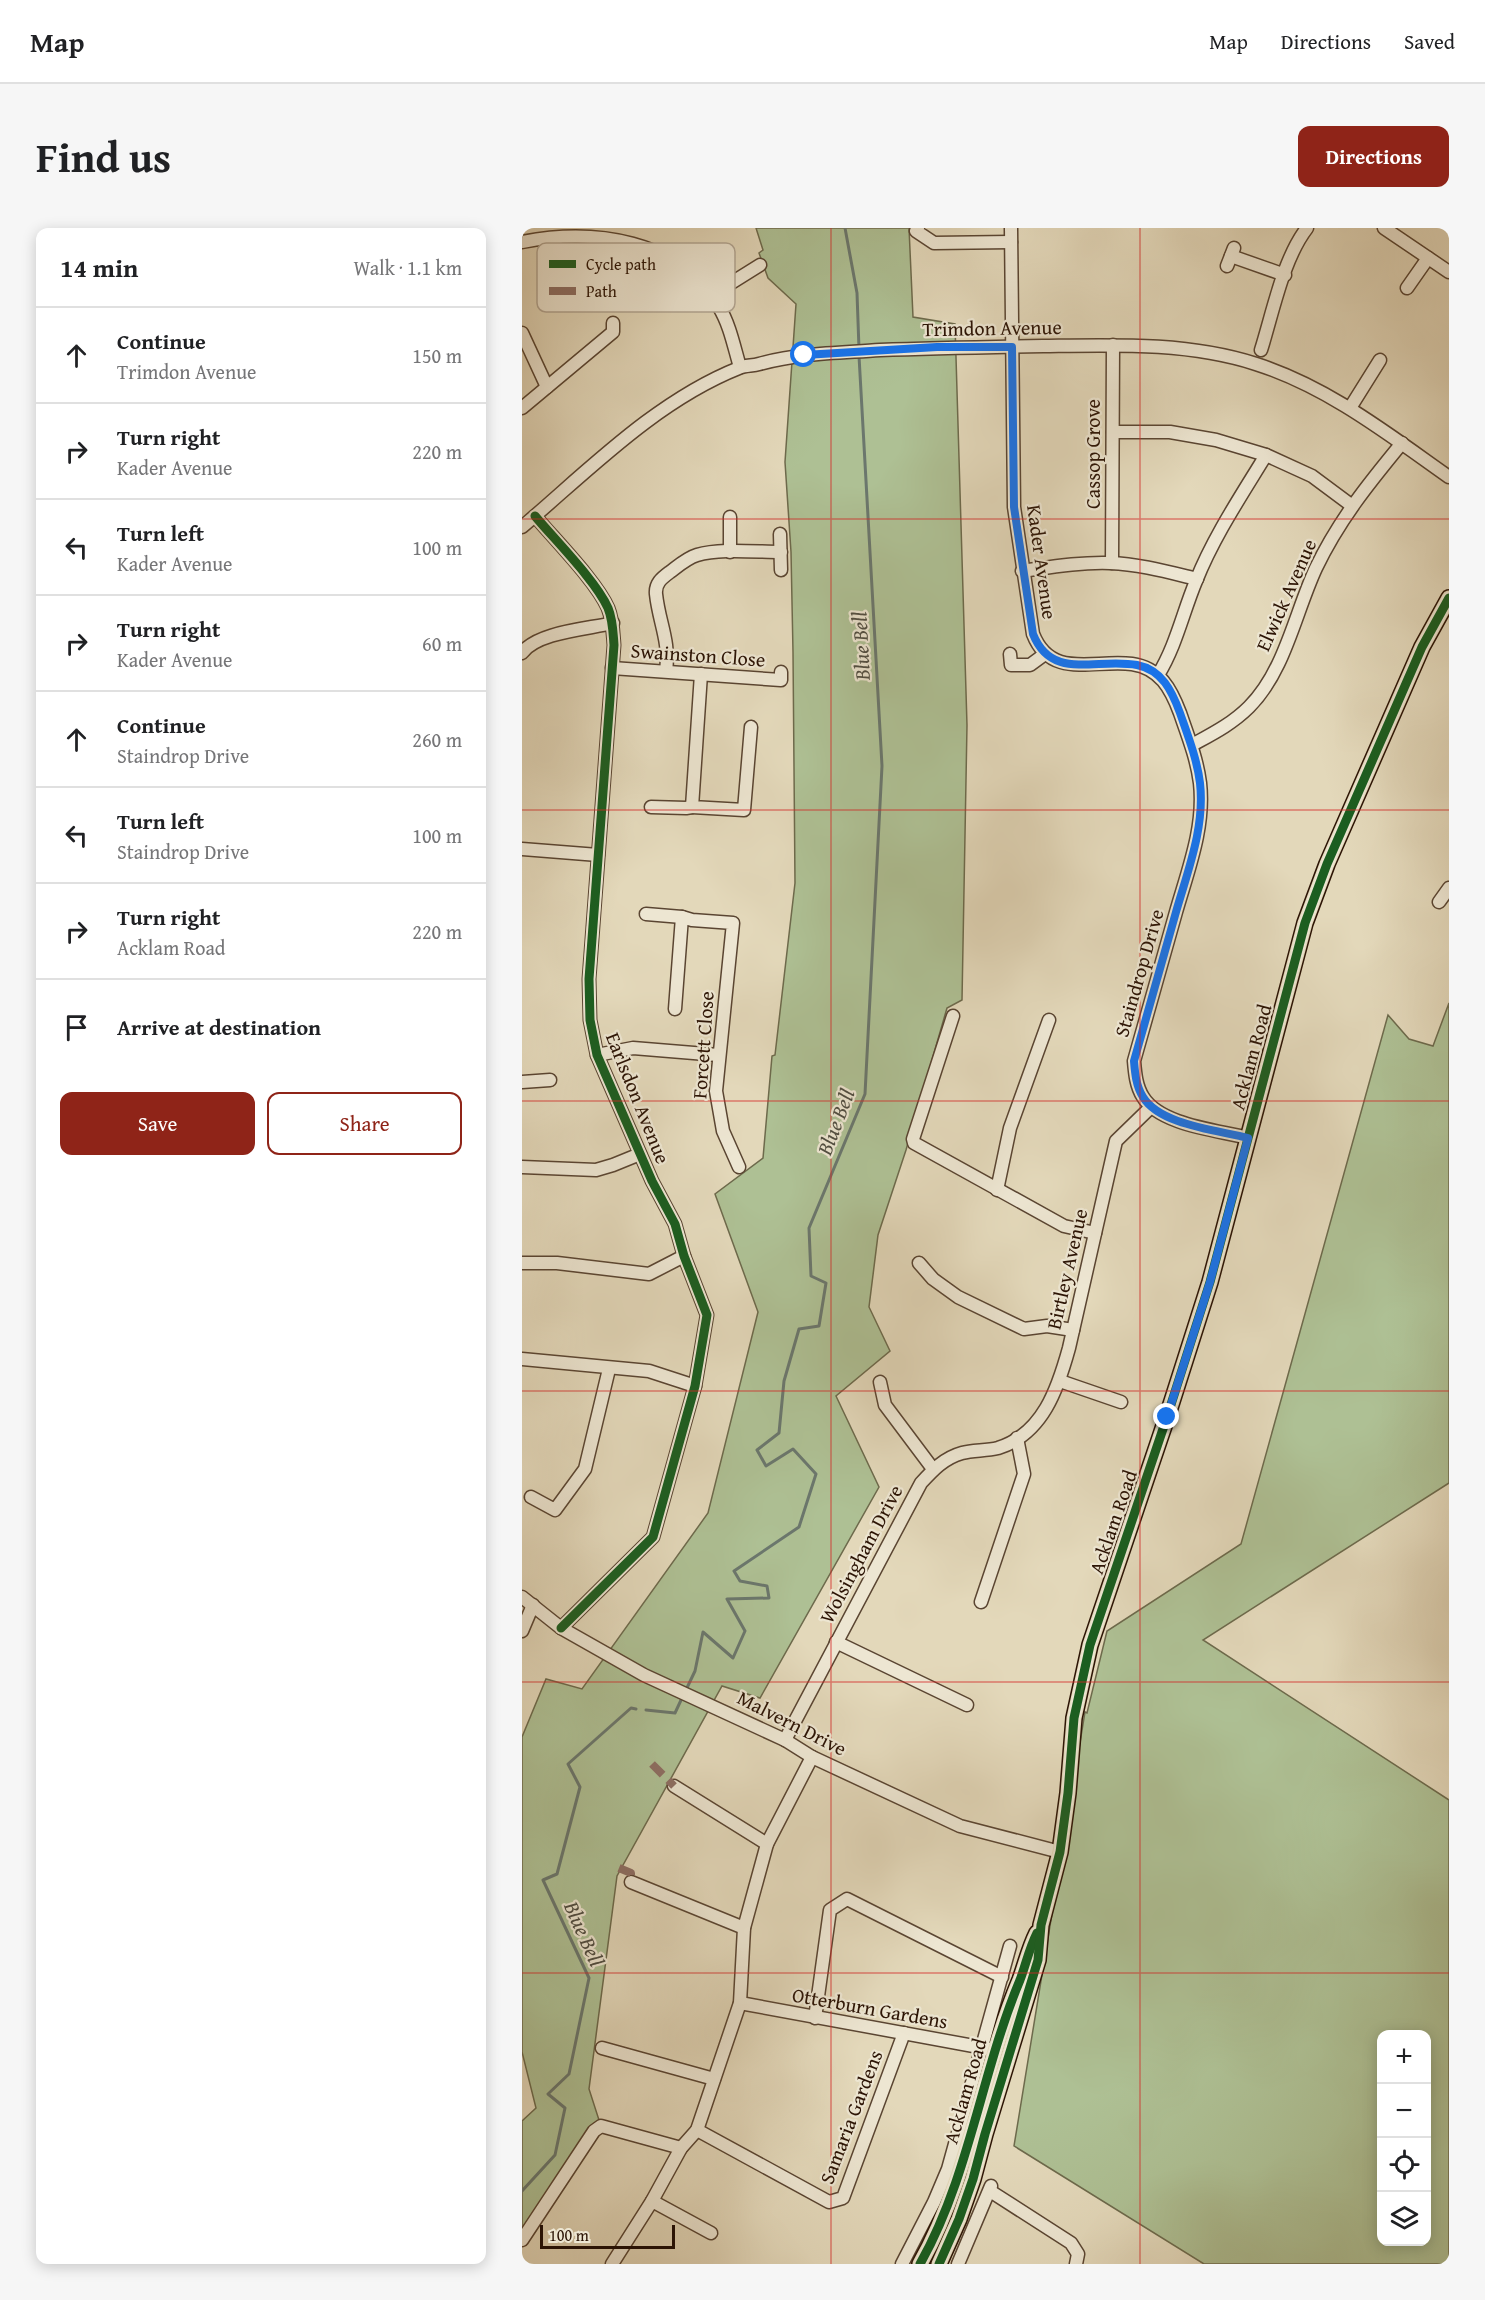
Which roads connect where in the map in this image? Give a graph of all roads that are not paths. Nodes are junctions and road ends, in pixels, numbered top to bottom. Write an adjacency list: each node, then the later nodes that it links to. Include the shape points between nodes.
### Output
1 (918, 228): 7 (street, via 916,231 934,243)
2 (1011, 228): 7 (street, Kader Avenue)
3 (1307, 228): 13 (street, via 1298,239)
4 (1384, 228): 10 (street)
5 (542, 232): 6 (street); 8 (street, via 587,233)
6 (522, 242)
7 (1011, 242): 20 (street, Kader Avenue)
8 (643, 243)
9 (1231, 257): 13 (street)
10 (1428, 258): 12 (street); 15 (street)
11 (760, 266): 14 (street)
12 (1449, 272)
13 (1284, 275): 21 (street)
14 (735, 281)
15 (1407, 288)
16 (722, 312): 23 (street)
17 (615, 332): 24 (street)
18 (522, 333): 24 (street)
19 (1113, 345): 20 (street, Trimdon Avenue); 26 (street, Trimdon Avenue, via 1211,353 1257,364); 27 (street, Cassop Grove)
20 (1012, 347): 23 (street, Trimdon Avenue, via 833,352); 40 (street, Kader Avenue, via 1014,507)
21 (1261, 350)
22 (1379, 360): 26 (street)
23 (740, 367): 32 (street, Trimdon Avenue, via 659,412)
24 (547, 387): 25 (street)
25 (522, 408)
26 (1350, 408): 28 (street, Trimdon Avenue)
27 (1113, 432): 29 (street, via 1170,432); 38 (street, Cassop Grove)
28 (1402, 443): 30 (street, Trimdon Avenue); 31 (street, Elwick Avenue)
29 (1266, 455): 31 (street, via 1312,476); 41 (street, via 1220,530)
30 (1449, 477)
31 (1351, 505): 53 (street, Elwick Avenue, via 1316,567 1267,684 1235,719)
32 (535, 516): 34 (street, Trimdon Avenue); 43 (street, Earlsdon Avenue, via 598,593)
33 (730, 517): 36 (street)
34 (522, 527)
35 (780, 534): 37 (street)
36 (730, 552): 37 (street); 48 (street, via 691,558 657,584 668,651)
37 (781, 552): 39 (street)
38 (1112, 563): 40 (street); 41 (street)
39 (781, 570)
40 (1022, 571): 46 (street, Kader Avenue, via 1033,634)
41 (1197, 579): 50 (street)
42 (1449, 598): 70 (main road, Acklam Road, via 1422,647 1305,923)
43 (613, 623): 44 (street, via 546,638 530,644); 47 (street, Earlsdon Avenue)
44 (522, 653)
45 (1010, 654): 46 (street, via 1011,665 1030,665)
46 (1045, 654): 50 (street, via 1062,663 1130,664)
47 (612, 668): 48 (street, Swainston Close); 57 (street, Earlsdon Avenue)
48 (666, 671): 49 (street, Swainston Close)
49 (701, 674): 51 (street, Swainston Close); 55 (street)
50 (1158, 675): 53 (street, via 1172,691)
51 (781, 680)
52 (746, 733): 55 (street, via 744,810)
53 (1192, 745): 69 (street, Staindrop Drive, via 1200,782 1199,831 1134,1061 1136,1080)
54 (651, 807): 55 (street)
55 (692, 807)
56 (522, 849): 57 (street)
57 (598, 855): 65 (street, Earlsdon Avenue, via 589,1002)
58 (1449, 888): 59 (street)
59 (1439, 902)
60 (646, 914): 61 (street)
61 (682, 917): 62 (street); 66 (street, Forcett Close, via 733,923)
62 (675, 1008)
63 (953, 1016): 74 (street, via 914,1143)
64 (1049, 1020): 74 (street, via 1010,1128)
65 (597, 1055): 66 (street, via 633,1048); 71 (street, Earlsdon Avenue)
66 (718, 1055): 73 (street, Forcett Close, via 719,1119)
67 (550, 1080): 68 (street)
68 (522, 1082)
69 (1151, 1107): 70 (street, via 1167,1118); 75 (street, Birtley Avenue, via 1116,1141)
70 (1248, 1138): 100 (main road, Acklam Road, via 1210,1282 1090,1645 1074,1718)
71 (640, 1154): 72 (street, via 596,1170); 76 (street, Earlsdon Avenue, via 675,1224)
72 (522, 1167)
73 (739, 1167)
74 (997, 1190): 75 (street, via 1064,1226)
75 (1095, 1233): 79 (street, Birtley Avenue)
76 (684, 1256): 77 (street, via 649,1275 557,1263); 84 (street, Earlsdon Avenue, via 707,1314)
77 (522, 1263)
78 (919, 1263): 79 (street, via 958,1297 1024,1329 1047,1326)
79 (1073, 1330): 82 (street, Birtley Avenue)
80 (522, 1359): 81 (street)
81 (609, 1369): 84 (street, via 649,1371); 88 (street, via 585,1469 555,1510)
82 (1060, 1381): 85 (street); 86 (street, Birtley Avenue, via 1041,1417)
83 (879, 1382): 87 (street, via 885,1405)
84 (694, 1386): 92 (street, Earlsdon Avenue, via 653,1538)
85 (1121, 1402)
86 (1017, 1438): 87 (street, Wolsingham Drive, via 999,1448 961,1454); 90 (street, via 1024,1474)
87 (933, 1470): 94 (street, Wolsingham Drive, via 921,1483)
88 (531, 1497)
89 (522, 1597): 91 (street, Malvern Drive)
90 (981, 1602)
91 (533, 1605): 92 (street, Malvern Drive); 93 (street)
92 (561, 1628): 96 (street, Malvern Drive, via 644,1675)
93 (522, 1631)
94 (836, 1642): 95 (street); 96 (street, Wolsingham Drive)
95 (967, 1706)
96 (785, 1740): 97 (street, Malvern Drive)
97 (812, 1757): 99 (street); 100 (street, Malvern Drive, via 960,1826)
98 (674, 1786): 99 (street)
99 (767, 1844): 103 (street)
100 (1060, 1852): 102 (main road, Acklam Road)
101 (631, 1882): 103 (street)
102 (1041, 1925): 110 (main road, Acklam Road); 120 (main road, Acklam Road, via 1038,1960 974,2179)
103 (744, 1928): 106 (street)
104 (1010, 1946): 105 (street)
105 (1002, 1977): 107 (street, via 847,1899 830,1910); 110 (street)
106 (740, 2004): 107 (street, Otterburn Gardens); 111 (street)
107 (815, 2018): 108 (street, Otterburn Gardens)
108 (904, 2033): 110 (street, Otterburn Gardens); 112 (street, Samaria Gardens, via 843,2198 829,2202)
109 (602, 2048): 111 (street)
110 (989, 2049): 118 (street, via 948,2169); 119 (main road, Acklam Road, via 961,2172)
111 (714, 2079): 112 (street)
112 (697, 2130): 113 (street)
113 (681, 2148): 114 (street); 116 (street, via 601,2126)
114 (652, 2201): 115 (street); 117 (street)
115 (711, 2233)
116 (522, 2240)
117 (612, 2264)
118 (902, 2264)
119 (920, 2264)
120 (939, 2264)
121 (958, 2264): 122 (street, via 991,2188 1071,2242 1078,2254)
122 (1076, 2264)

